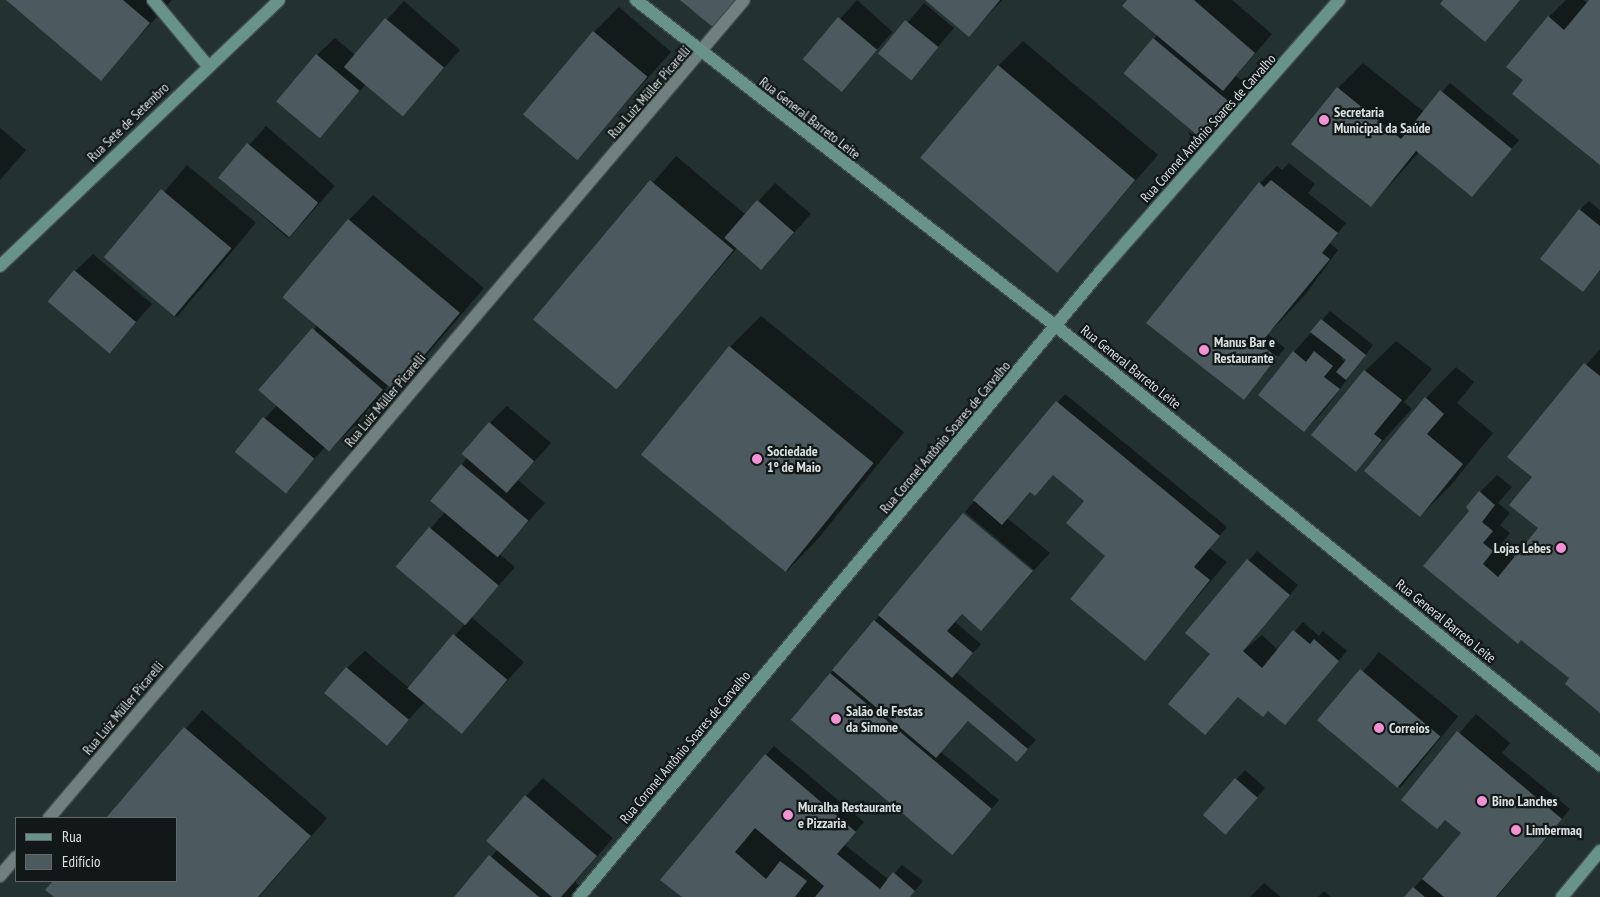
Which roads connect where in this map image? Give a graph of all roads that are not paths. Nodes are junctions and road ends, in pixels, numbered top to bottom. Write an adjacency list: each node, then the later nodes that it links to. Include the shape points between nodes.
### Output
1 (153, 0): 7 (street)
2 (279, 0): 7 (street, Rua Sete de Setembro)
3 (636, 0): 6 (street, Rua General Barreto Leite)
4 (1338, 0): 9 (street, Rua Coronel Antônio Soares de Carvalho, via 1101,271)
5 (743, 1): 6 (street, Rua Luiz Müller Picarelli)
6 (701, 53): 9 (street, Rua General Barreto Leite); 11 (street, Rua Luiz Müller Picarelli)
7 (208, 66): 8 (street, Rua Sete de Setembro)
8 (0, 266)
9 (1057, 327): 10 (street, Rua General Barreto Leite); 15 (street, Rua Coronel Antônio Soares de Carvalho)
10 (1600, 765)
11 (50, 817)
12 (1600, 851): 16 (street)
13 (15, 858): 14 (street)
14 (0, 876)
15 (578, 897)
16 (1562, 897)

